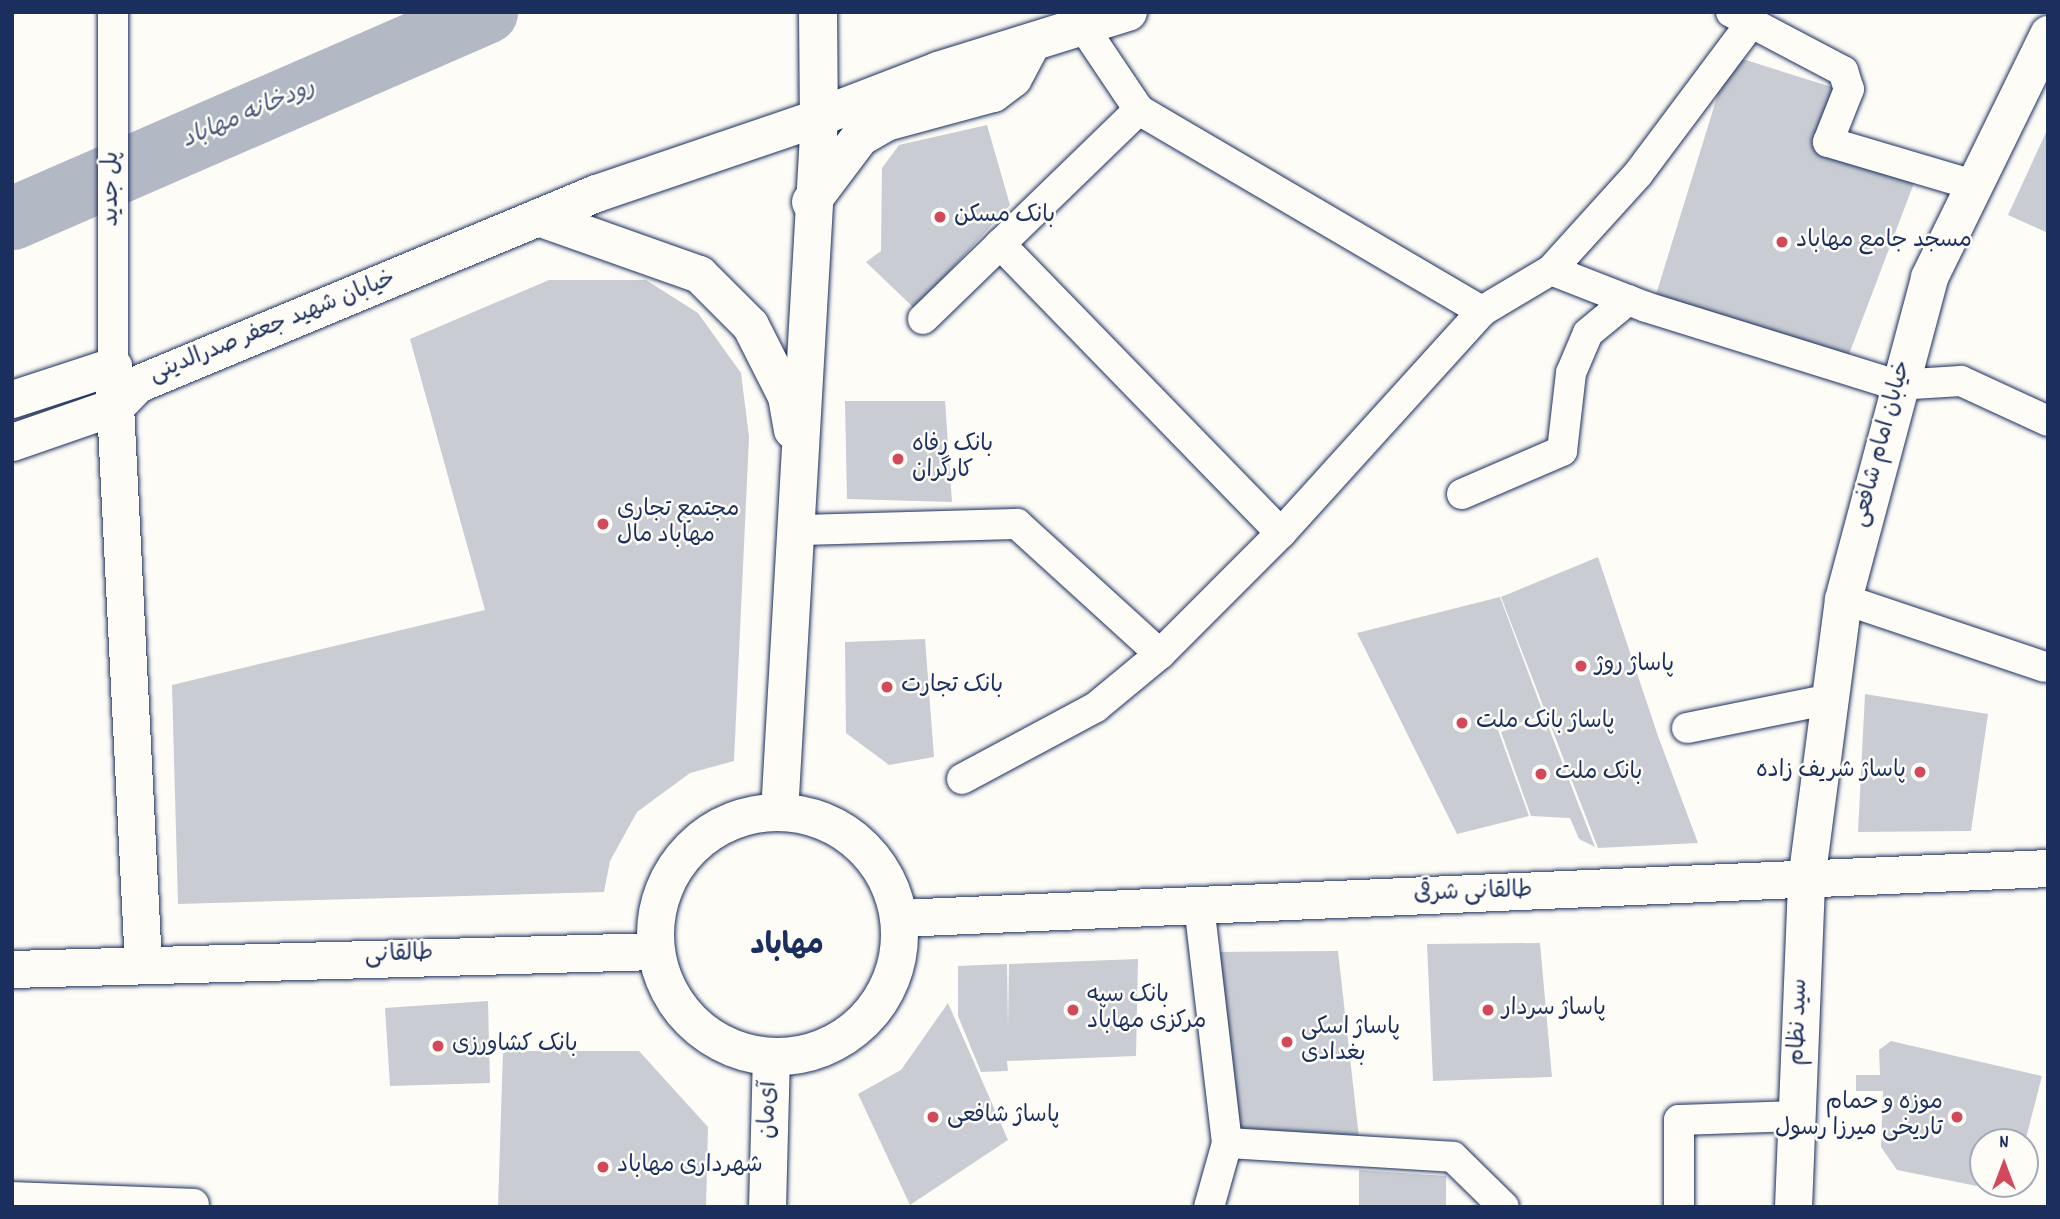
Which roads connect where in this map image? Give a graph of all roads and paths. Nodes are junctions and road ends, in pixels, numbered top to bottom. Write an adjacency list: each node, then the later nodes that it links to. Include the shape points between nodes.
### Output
1 (1128, 12): 5 (main road)
2 (1741, 18): 10 (street, via 1849,80 1829,142); 14 (street, via 1638,174)
3 (818, 23): 9 (main road)
4 (113, 27): 19 (street, پل جدید, via 113,307)
5 (1084, 28): 7 (main road); 8 (street)
6 (2048, 34): 10 (street, خیابان امام شافعی)
7 (1032, 43): 9 (main road, via 938,71); 11 (main road, via 1013,78 993,93 886,122 860,136)
8 (1139, 110): 13 (street); 16 (street)
9 (819, 117): 11 (street); 12 (street, خیابان شهید جعفر صدرالدینی)
10 (1973, 185): 18 (street, خیابان امام شافعی, via 1929,277)
11 (811, 202): 23 (street)
12 (538, 217): 19 (street, خیابان شهید جعفر صدرالدینی); 23 (street, via 699,274 750,325 786,396)
13 (1000, 244): 17 (street); 26 (street)
14 (1551, 270): 15 (street); 16 (street)
15 (1628, 300): 18 (street); 24 (street, via 1588,333 1571,373 1562,451)
16 (1482, 311): 26 (street)
17 (923, 318)
18 (1896, 385): 21 (street, via 1961,381); 27 (street, خیابان امام شافعی)
19 (122, 386): 20 (street, خیابان شهید جعفر صدرالدینی); 22 (street, خیابان شهید جعفر صدرالدینی); 39 (street)
20 (12, 399)
21 (2048, 421)
22 (12, 442)
23 (800, 469): 25 (street)
24 (1462, 494)
25 (799, 530): 28 (street, via 1017,524); 33 (street)
26 (1281, 533): 28 (street)
27 (1843, 599): 29 (street); 30 (street, خیابان امام شافعی)
28 (1160, 654): 32 (street, via 1096,707)
29 (2045, 667)
30 (1831, 699): 31 (street); 35 (street, خیابان امام شافعی)
31 (1687, 728)
32 (962, 779)
33 (779, 812): 37 (street, via 827,822 862,845 887,878); 38 (street, via 716,828 687,850 663,891)
34 (2048, 868): 35 (street, طالقانی شرقی)
35 (1806, 880): 36 (street, طالقانی شرقی); 42 (street, سید نظام)
36 (1199, 905): 37 (street, طالقانی شرقی); 43 (street)
37 (899, 918): 41 (street, via 899,954 888,988 868,1017 840,1040 807,1053)
38 (655, 951): 39 (street, طالقانی); 41 (street, via 668,991 694,1024 730,1047)
39 (143, 964): 40 (street, طالقانی)
40 (12, 969)
41 (771, 1056): 46 (street, آی‌مان)
42 (1797, 1116): 49 (street, via 1679,1120); 50 (street, سید نظام)
43 (1227, 1143): 47 (street); 48 (street, via 1453,1157)
44 (12, 1197): 45 (street)
45 (194, 1204)
46 (767, 1207)
47 (1209, 1207)
48 (1504, 1207)
49 (1679, 1207)
50 (1793, 1207)

